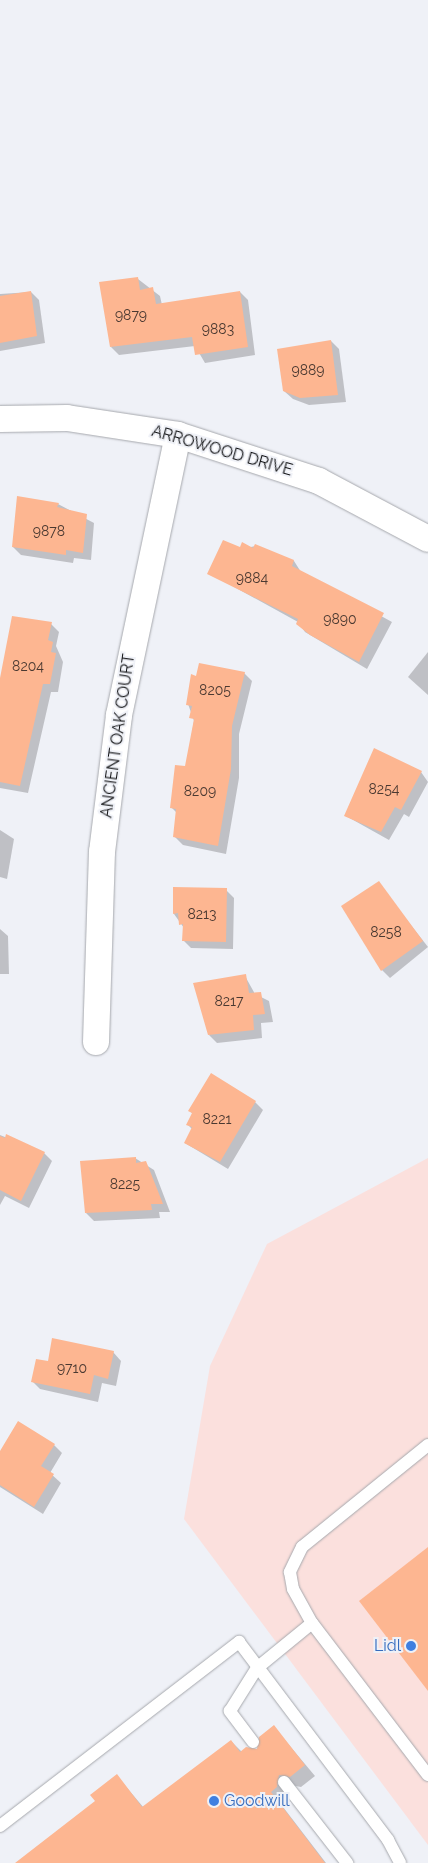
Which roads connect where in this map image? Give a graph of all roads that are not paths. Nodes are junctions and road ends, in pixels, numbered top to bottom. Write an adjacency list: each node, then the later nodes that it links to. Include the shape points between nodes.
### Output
1 (0, 419): 2 (street, ARROWOOD DRIVE, via 68,418)
2 (178, 435): 3 (street, ARROWOOD DRIVE, via 320,481); 4 (street, ANCIENT OAK COURT, via 119,715 102,852)
3 (428, 539)
4 (96, 1042)
5 (428, 1445): 6 (lane, via 298,1554 290,1572 293,1589)
6 (312, 1623): 7 (lane); 9 (lane)
7 (256, 1668): 8 (lane, via 230,1711); 11 (lane, via 239,1642); 13 (lane, via 388,1840)
8 (253, 1742)
9 (428, 1775)
10 (284, 1782): 12 (lane)
11 (0, 1826)
12 (347, 1863)
13 (400, 1863)

